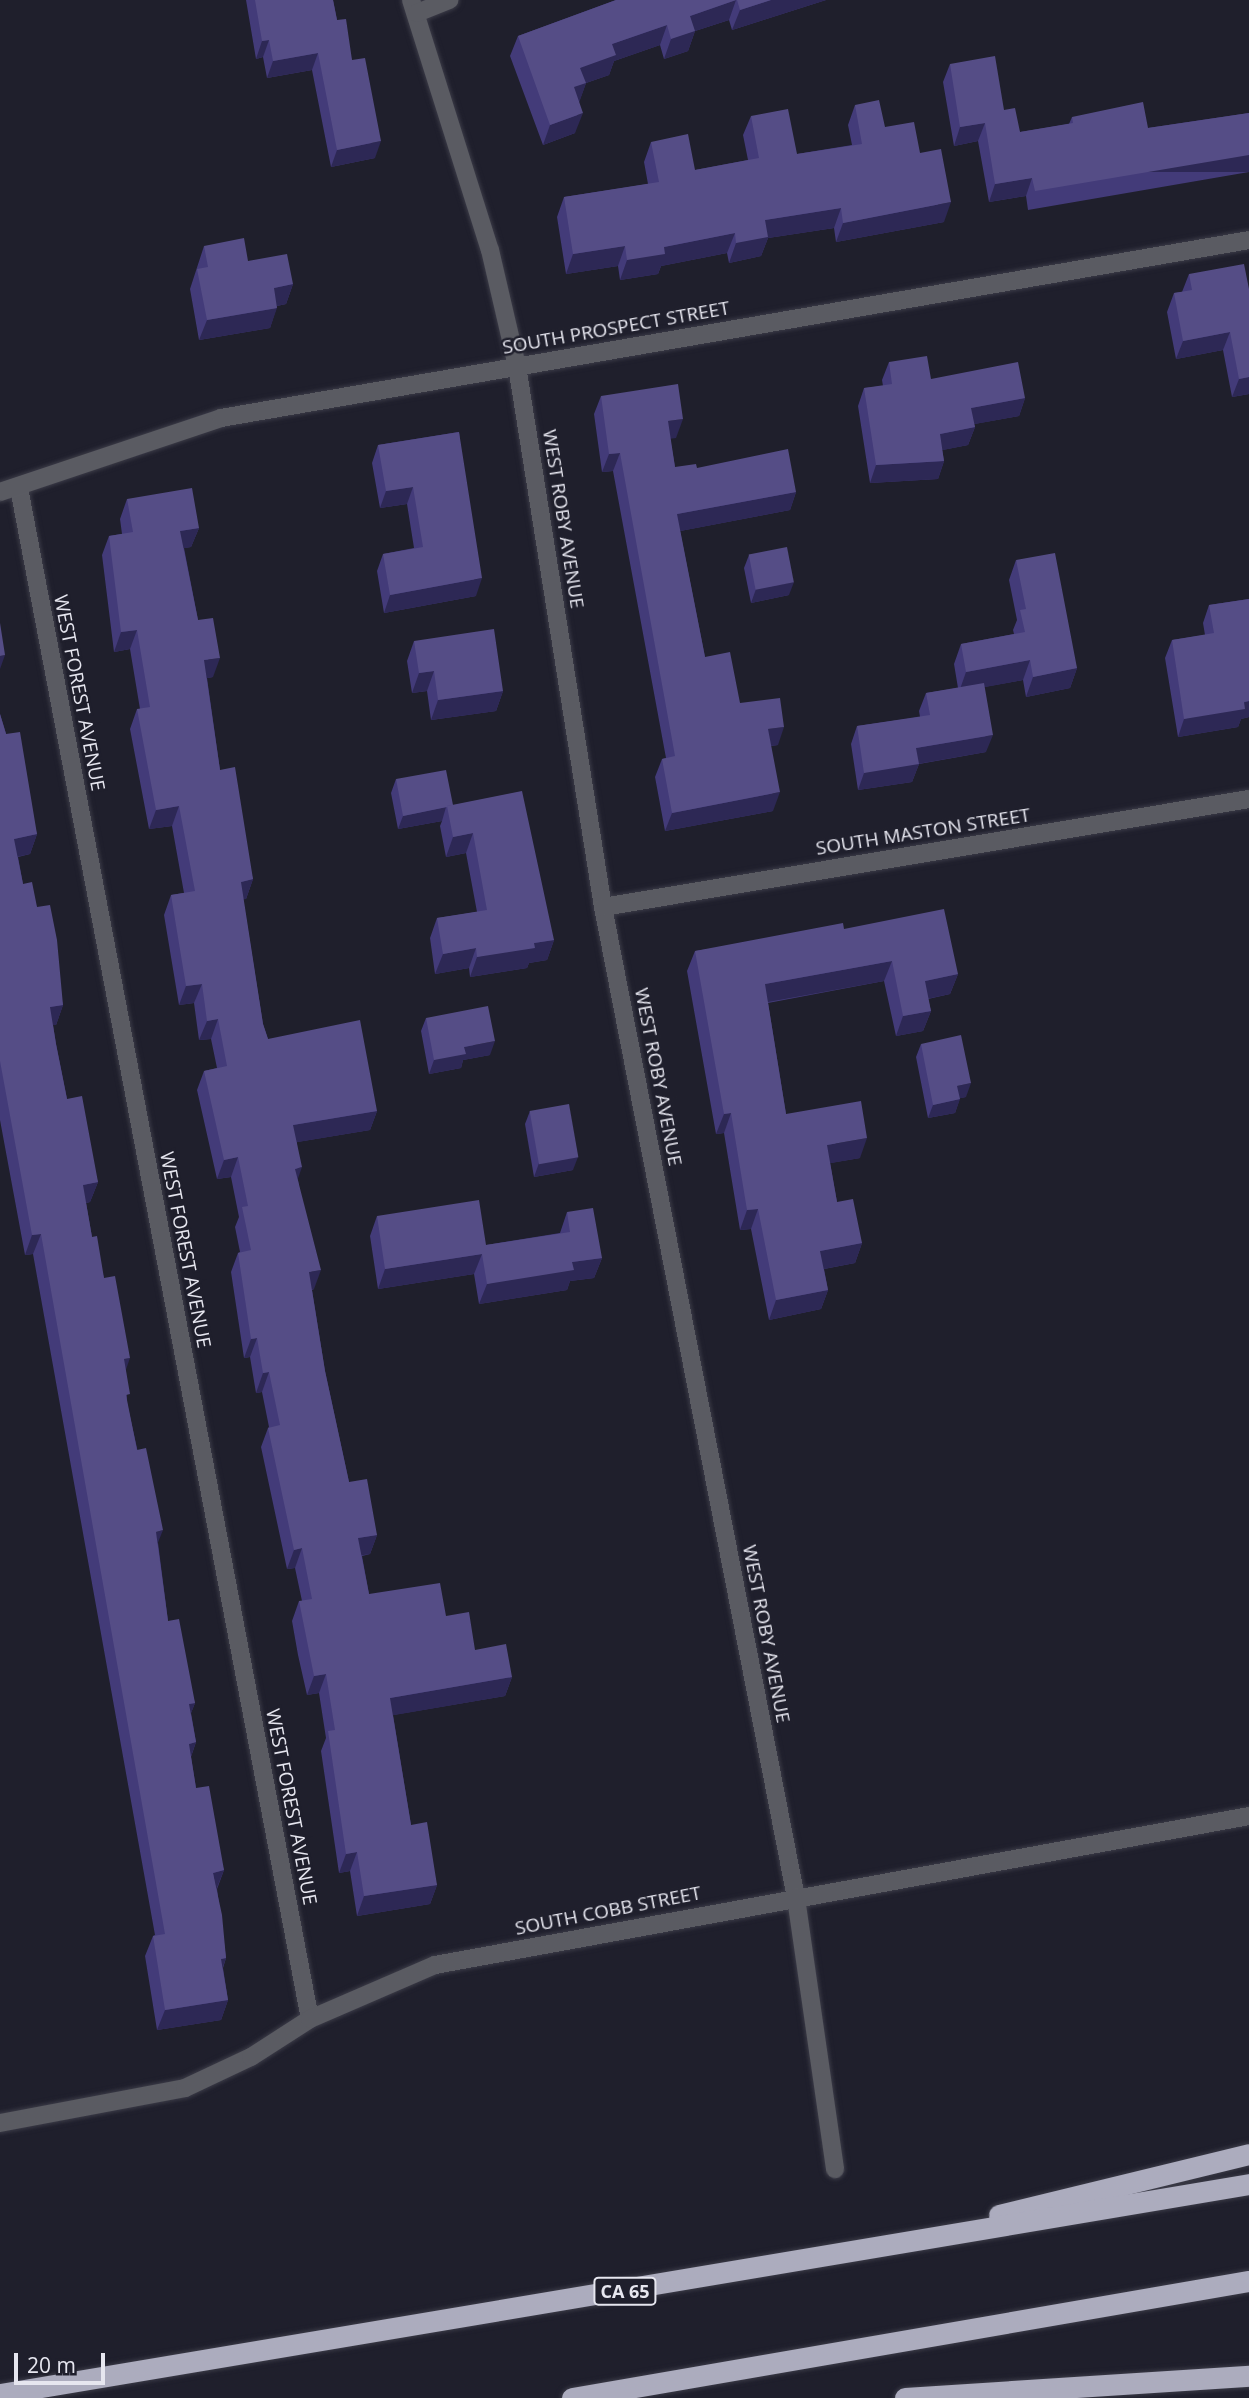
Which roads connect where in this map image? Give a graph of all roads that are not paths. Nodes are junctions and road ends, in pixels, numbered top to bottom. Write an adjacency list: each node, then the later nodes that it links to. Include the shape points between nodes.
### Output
1 (450, 0): 2 (street)
2 (414, 7): 4 (street, WEST ROBY AVENUE, via 490,250)
3 (1249, 240): 4 (street, SOUTH PROSPECT STREET)
4 (517, 366): 5 (street, SOUTH PROSPECT STREET, via 221,418); 8 (street, WEST ROBY AVENUE)
5 (19, 488): 6 (street, SOUTH PROSPECT STREET); 11 (street, WEST FOREST AVENUE)
6 (0, 492)
7 (1249, 799): 8 (street, SOUTH MASTON STREET)
8 (603, 907): 10 (street, WEST ROBY AVENUE)
9 (1249, 1816): 10 (street, SOUTH COBB STREET)
10 (796, 1898): 11 (street, SOUTH COBB STREET, via 435,1965); 14 (street, WEST ROBY AVENUE)
11 (310, 2019): 12 (street, SOUTH COBB STREET, via 251,2057 185,2088)
12 (0, 2123)
13 (1249, 2154): 16 (highway)
14 (835, 2169)
15 (1249, 2184): 16 (highway, CA 65)
16 (874, 2249): 19 (highway, CA 65)
17 (1249, 2281): 20 (highway)
18 (1249, 2376): 21 (highway)
19 (0, 2394)
20 (572, 2398)
21 (905, 2398)

